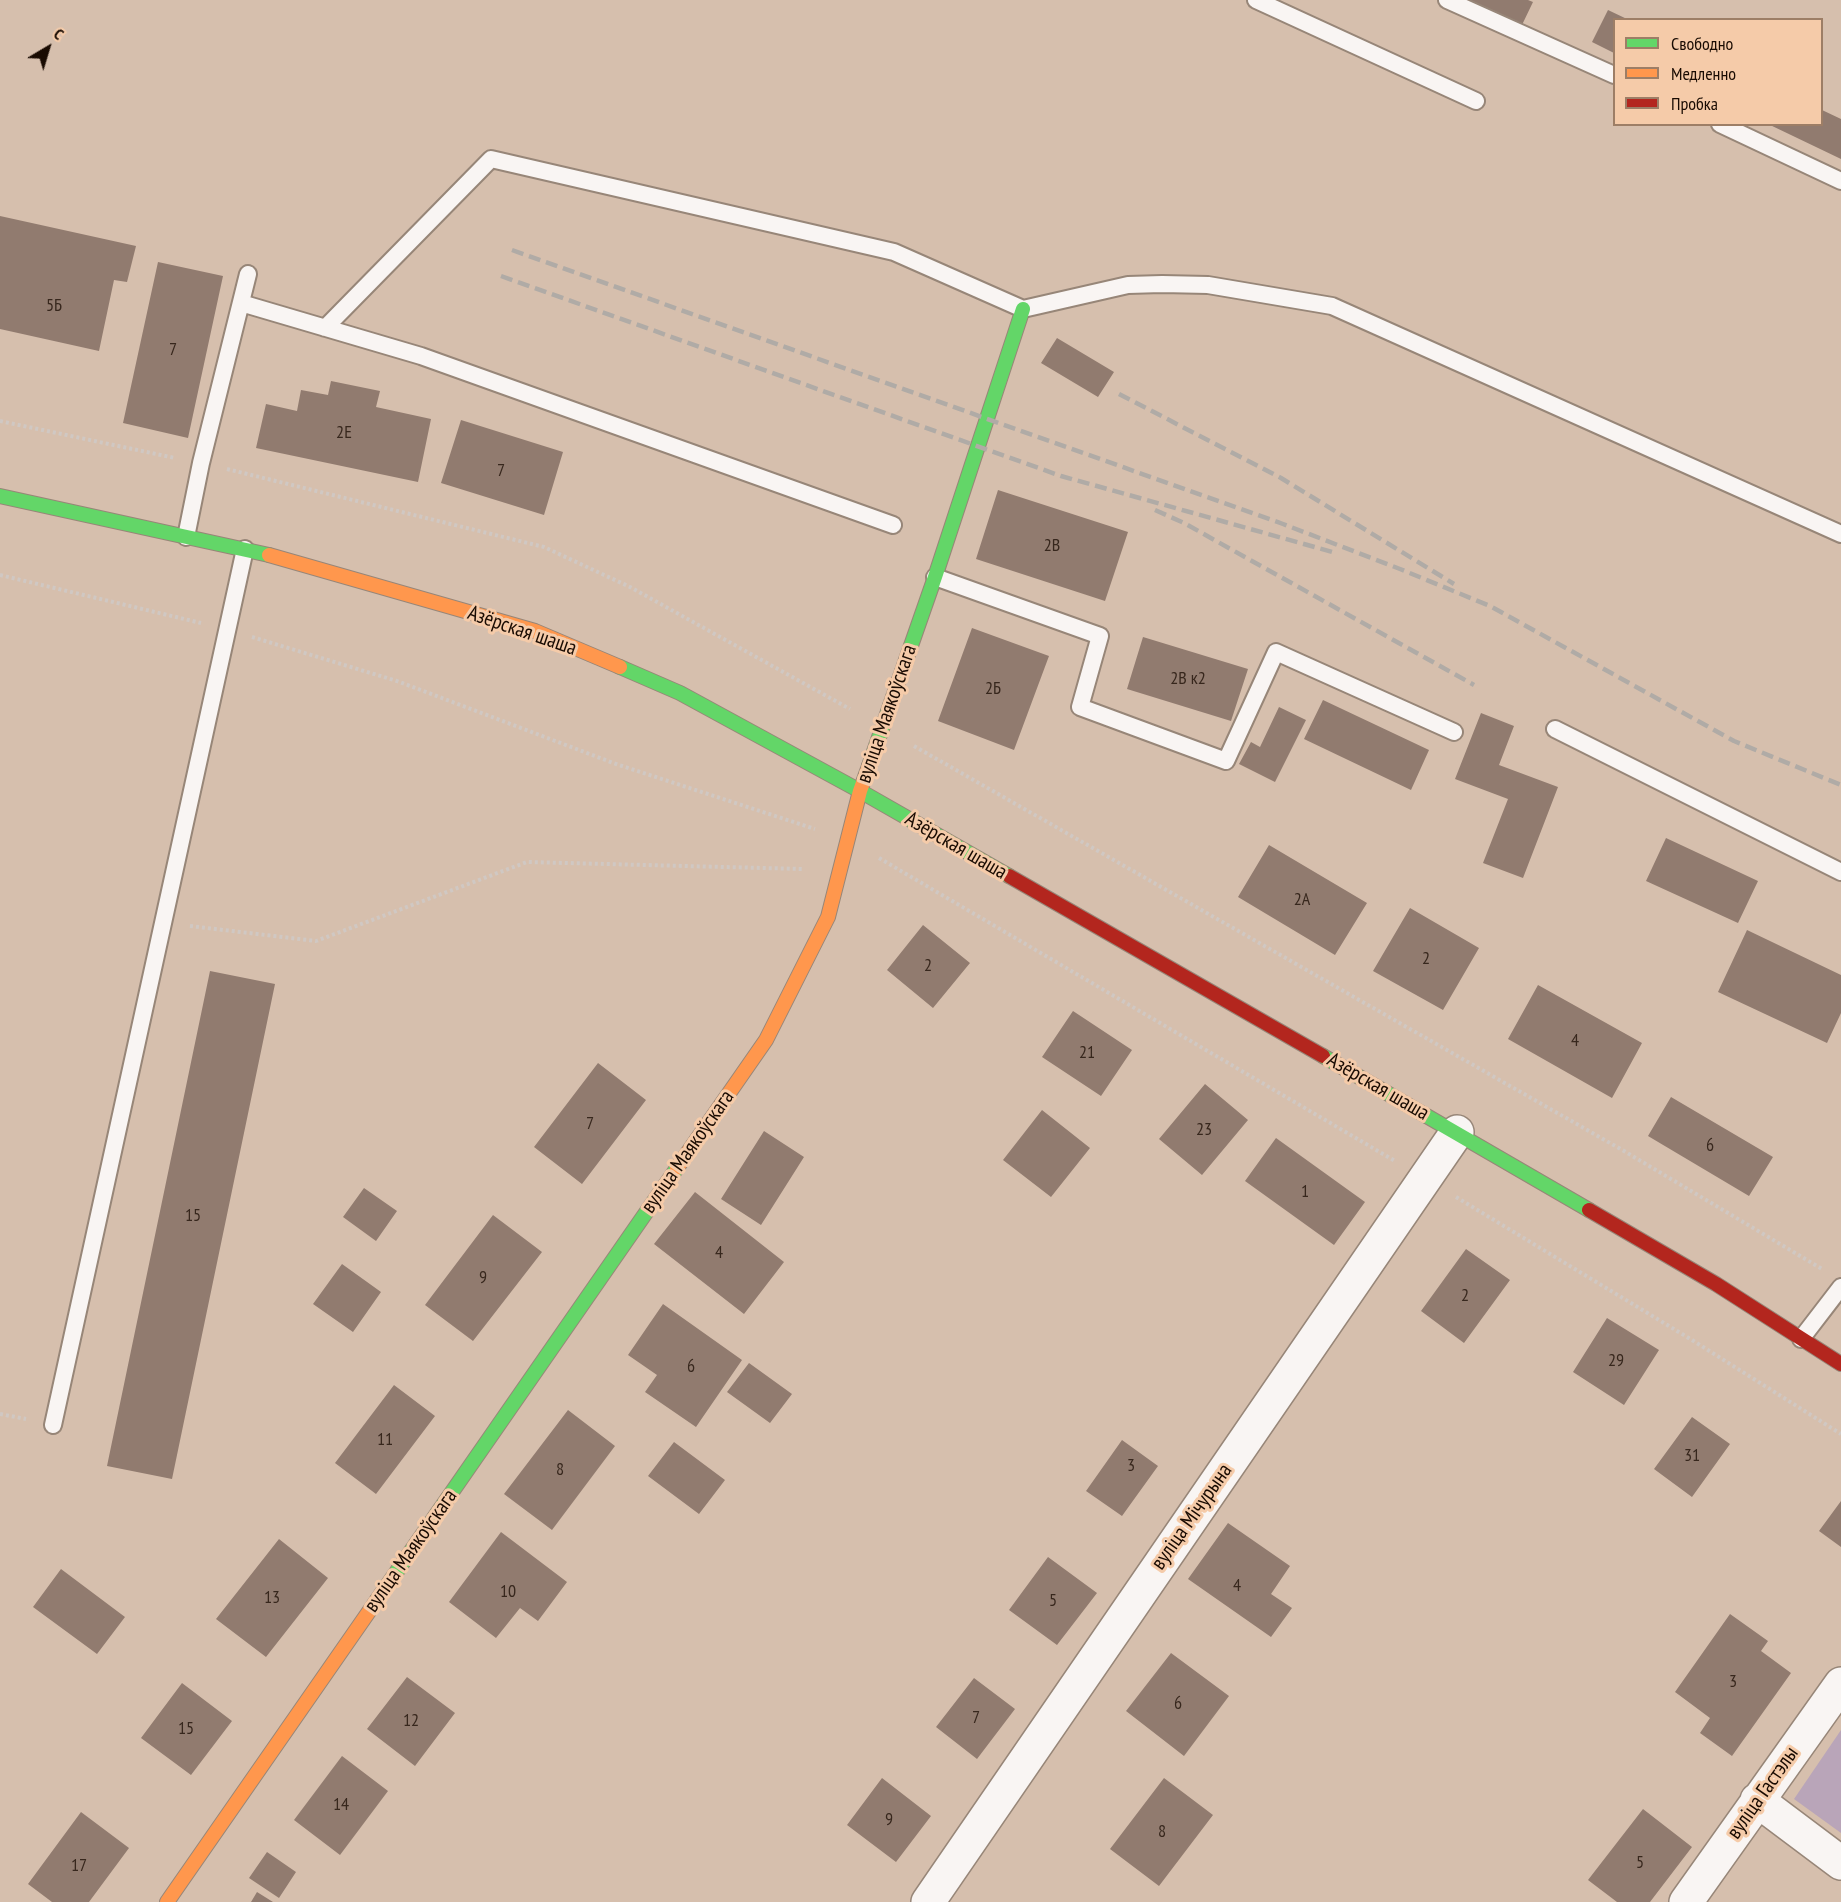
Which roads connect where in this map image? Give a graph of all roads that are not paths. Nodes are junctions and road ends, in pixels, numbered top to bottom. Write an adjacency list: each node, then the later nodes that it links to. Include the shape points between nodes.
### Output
1 (1256, 0): 4 (lane)
2 (1447, 0): 3 (lane)
3 (1613, 75)
4 (1476, 101)
5 (1724, 126): 6 (lane)
6 (1841, 181)
7 (248, 274): 8 (lane)
8 (241, 303): 10 (lane); 14 (lane)
9 (1023, 309): 10 (lane, via 894,252 491,159); 13 (lane, via 1128,285 1162,284 1208,285 1332,306); 16 (main road, вуліца Маякоўскага)
10 (325, 328): 12 (lane, via 422,356)
11 (0, 496): 14 (main road, Азёрская шаша)
12 (893, 525)
13 (1841, 534)
14 (186, 537): 15 (main road, Азёрская шаша)
15 (245, 549): 19 (main road, Азёрская шаша, via 535,631 680,693); 25 (lane)
16 (935, 577): 18 (lane, via 1100,636 1080,707 1226,761 1276,652); 19 (main road, вуліца Маякоўскага)
17 (1555, 729): 20 (lane)
18 (1454, 732)
19 (860, 791): 21 (main road, Азёрская шаша); 29 (main road, вуліца Маякоўскага, via 828,917 766,1040)
20 (1841, 872)
21 (1457, 1132): 23 (main road, Азёрская шаша, via 1716,1284); 30 (street, вуліца Мічурына)
22 (1836, 1281): 23 (lane)
23 (1801, 1339): 24 (main road, Азёрская шаша)
24 (1841, 1364)
25 (53, 1425)
26 (1841, 1684): 27 (street, вуліца Гастэлы)
27 (1757, 1800): 28 (street); 31 (street, вуліца Гастэлы)
28 (1841, 1863)
29 (167, 1902)
30 (928, 1902)
31 (1686, 1902)

